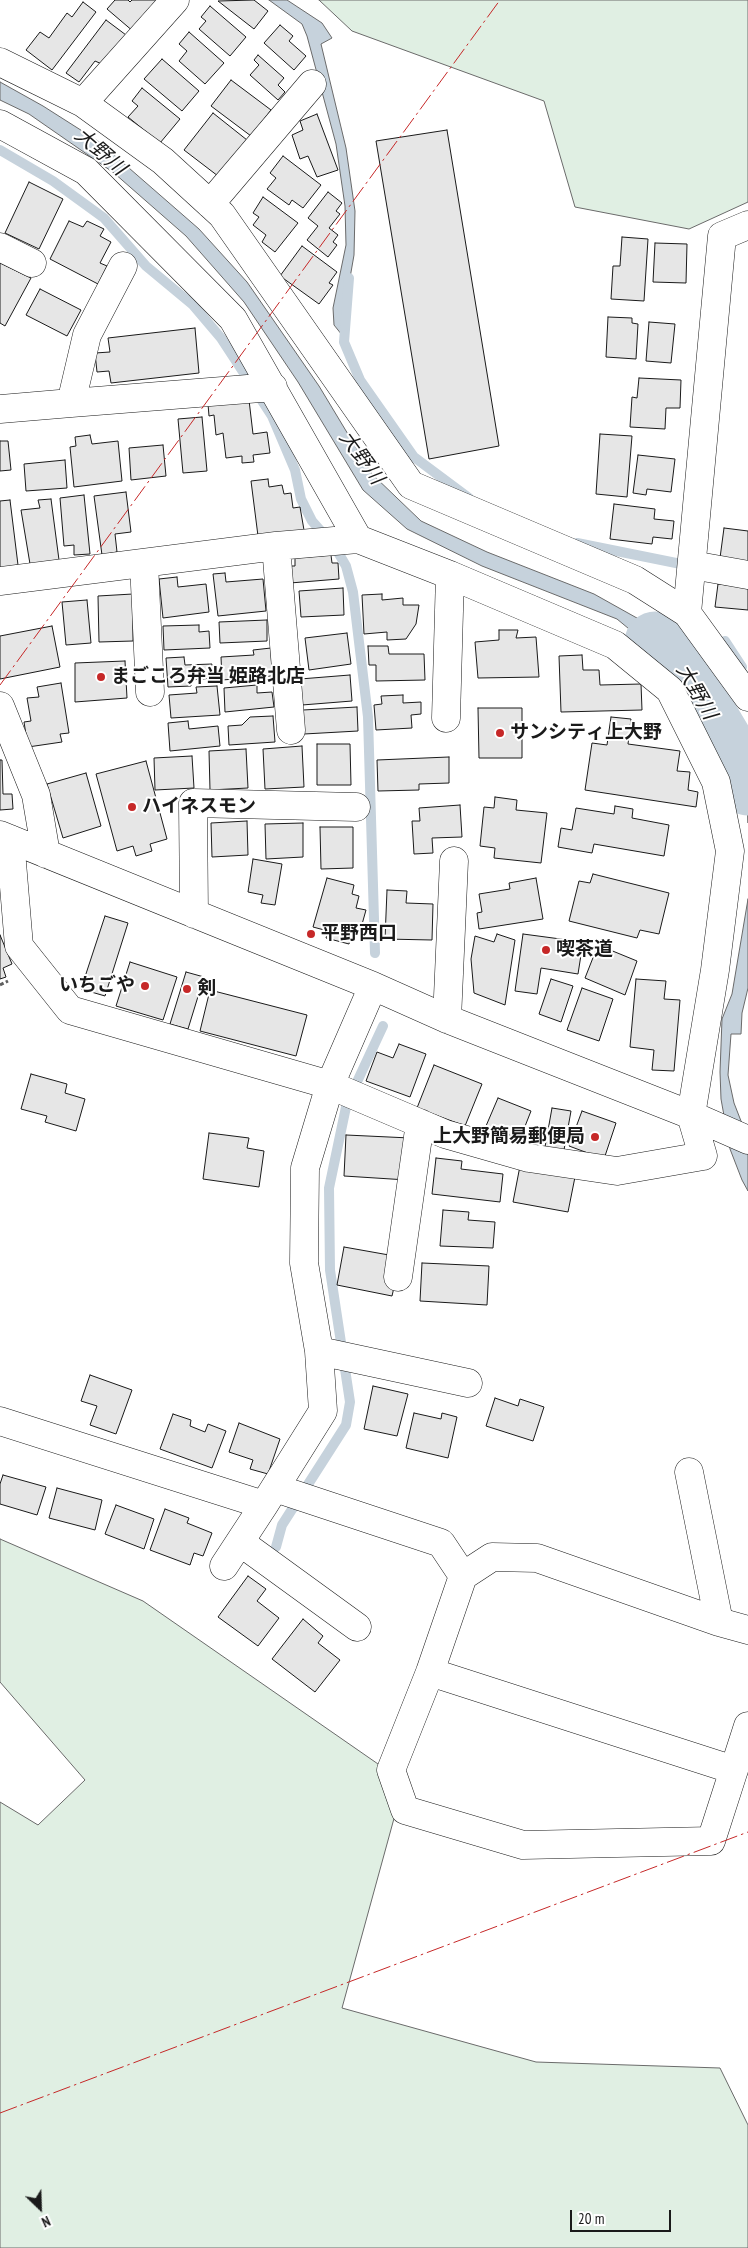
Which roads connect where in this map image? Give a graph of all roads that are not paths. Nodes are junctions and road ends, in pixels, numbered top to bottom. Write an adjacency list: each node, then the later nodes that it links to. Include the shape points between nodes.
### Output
1 (175, 0): 4 (street)
2 (0, 62): 4 (street)
3 (312, 84): 6 (street)
4 (83, 103): 6 (street, via 163,161)
5 (0, 124): 11 (street, via 86,171 233,319)
6 (210, 204): 21 (street, via 222,215 411,485 635,580)
7 (748, 225): 17 (street, via 722,236)
8 (0, 247): 9 (street)
9 (32, 263)
10 (123, 266): 12 (street, via 87,335)
11 (273, 387): 12 (street); 14 (street)
12 (71, 403): 13 (street)
13 (0, 409)
14 (358, 539): 15 (street); 18 (street)
15 (276, 546): 16 (street); 26 (street)
16 (144, 563): 20 (street); 22 (street)
17 (692, 565): 19 (street); 21 (street)
18 (450, 575): 25 (street); 35 (street, via 615,645 670,690 716,782 730,851 715,970)
19 (748, 575)
20 (0, 581)
21 (687, 613): 23 (street)
22 (150, 692)
23 (748, 697)
24 (0, 706): 29 (street, via 36,795)
25 (446, 718)
26 (291, 730)
27 (356, 807): 31 (street, via 193,803)
28 (5, 837): 29 (street); 34 (street, via 19,946 70,1010)
29 (46, 854): 31 (street)
30 (454, 861): 33 (street)
31 (194, 914): 32 (street)
32 (373, 986): 33 (street); 34 (street)
33 (448, 1019): 35 (street)
34 (330, 1085): 36 (street); 39 (street, via 305,1168 304,1262)
35 (691, 1115): 36 (street, via 703,1156 617,1171 528,1158 445,1134); 37 (street)
36 (420, 1123): 38 (street)
37 (748, 1140)
38 (398, 1277)
39 (319, 1351): 40 (street); 43 (street, via 323,1411)
40 (468, 1383)
41 (0, 1421): 43 (street)
42 (689, 1472): 47 (street)
43 (270, 1496): 44 (street); 46 (street, via 440,1543)
44 (240, 1542): 45 (street); 48 (street)
45 (224, 1566)
46 (463, 1576): 47 (street, via 492,1557 537,1558); 50 (street)
47 (719, 1622): 49 (street)
48 (357, 1627)
49 (748, 1630)
50 (430, 1672): 52 (street); 52 (street, via 391,1770 405,1810 523,1845 710,1841)
51 (748, 1726): 52 (street)
52 (734, 1770)

